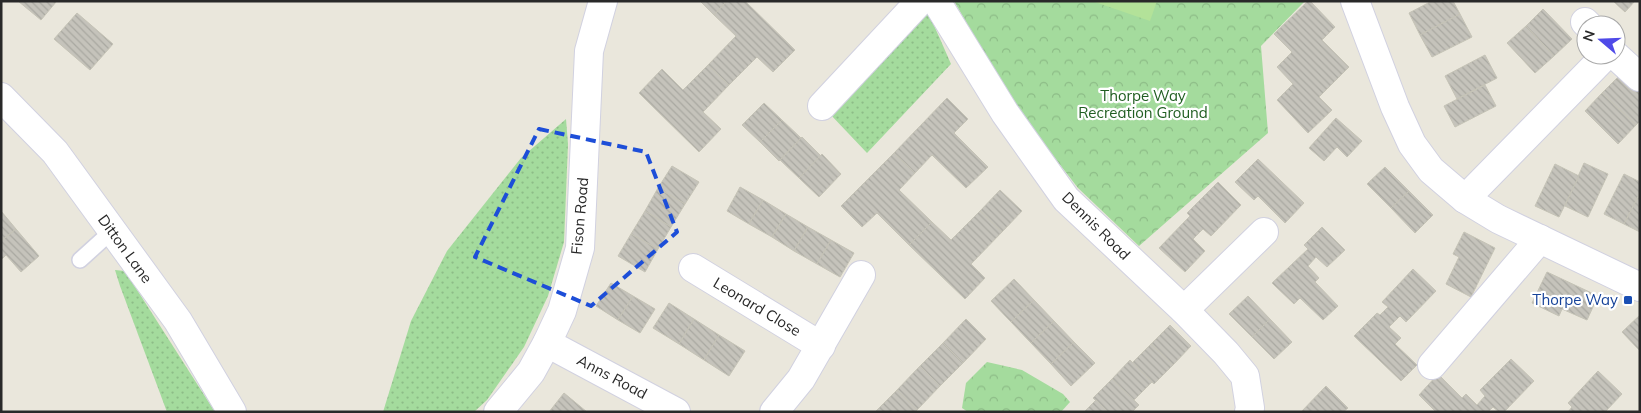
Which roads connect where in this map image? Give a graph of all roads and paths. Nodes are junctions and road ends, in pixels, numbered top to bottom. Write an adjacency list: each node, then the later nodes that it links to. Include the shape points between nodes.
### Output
1 (603, 1): 19 (street, Fison Road, via 589,51 580,248 562,311)
2 (920, 1): 9 (street)
3 (936, 1): 18 (street, Dennis Road, via 1005,112 1066,199)
4 (1355, 1): 10 (street, via 1412,144 1431,170)
5 (1596, 65): 10 (street)
6 (1626, 65): 7 (street)
7 (1639, 76)
8 (1, 97): 11 (street, Ditton Lane, via 54,152)
9 (822, 106)
10 (1465, 199): 13 (street)
11 (112, 231): 14 (lane); 22 (street, Ditton Lane, via 178,322)
12 (1264, 232): 18 (street)
13 (1540, 239): 17 (street); 21 (street)
14 (80, 260)
15 (692, 268): 20 (street, Leonard Close)
16 (861, 275): 20 (street)
17 (1640, 287)
18 (1184, 310): 26 (street, Dennis Road, via 1245,376)
19 (548, 342): 23 (street, Fison Road, via 531,372); 24 (street, Anns Road)
20 (821, 346): 25 (street, via 801,379)
21 (1432, 365)
22 (232, 412)
23 (498, 412)
24 (676, 412)
25 (774, 412)
26 (1249, 412)

